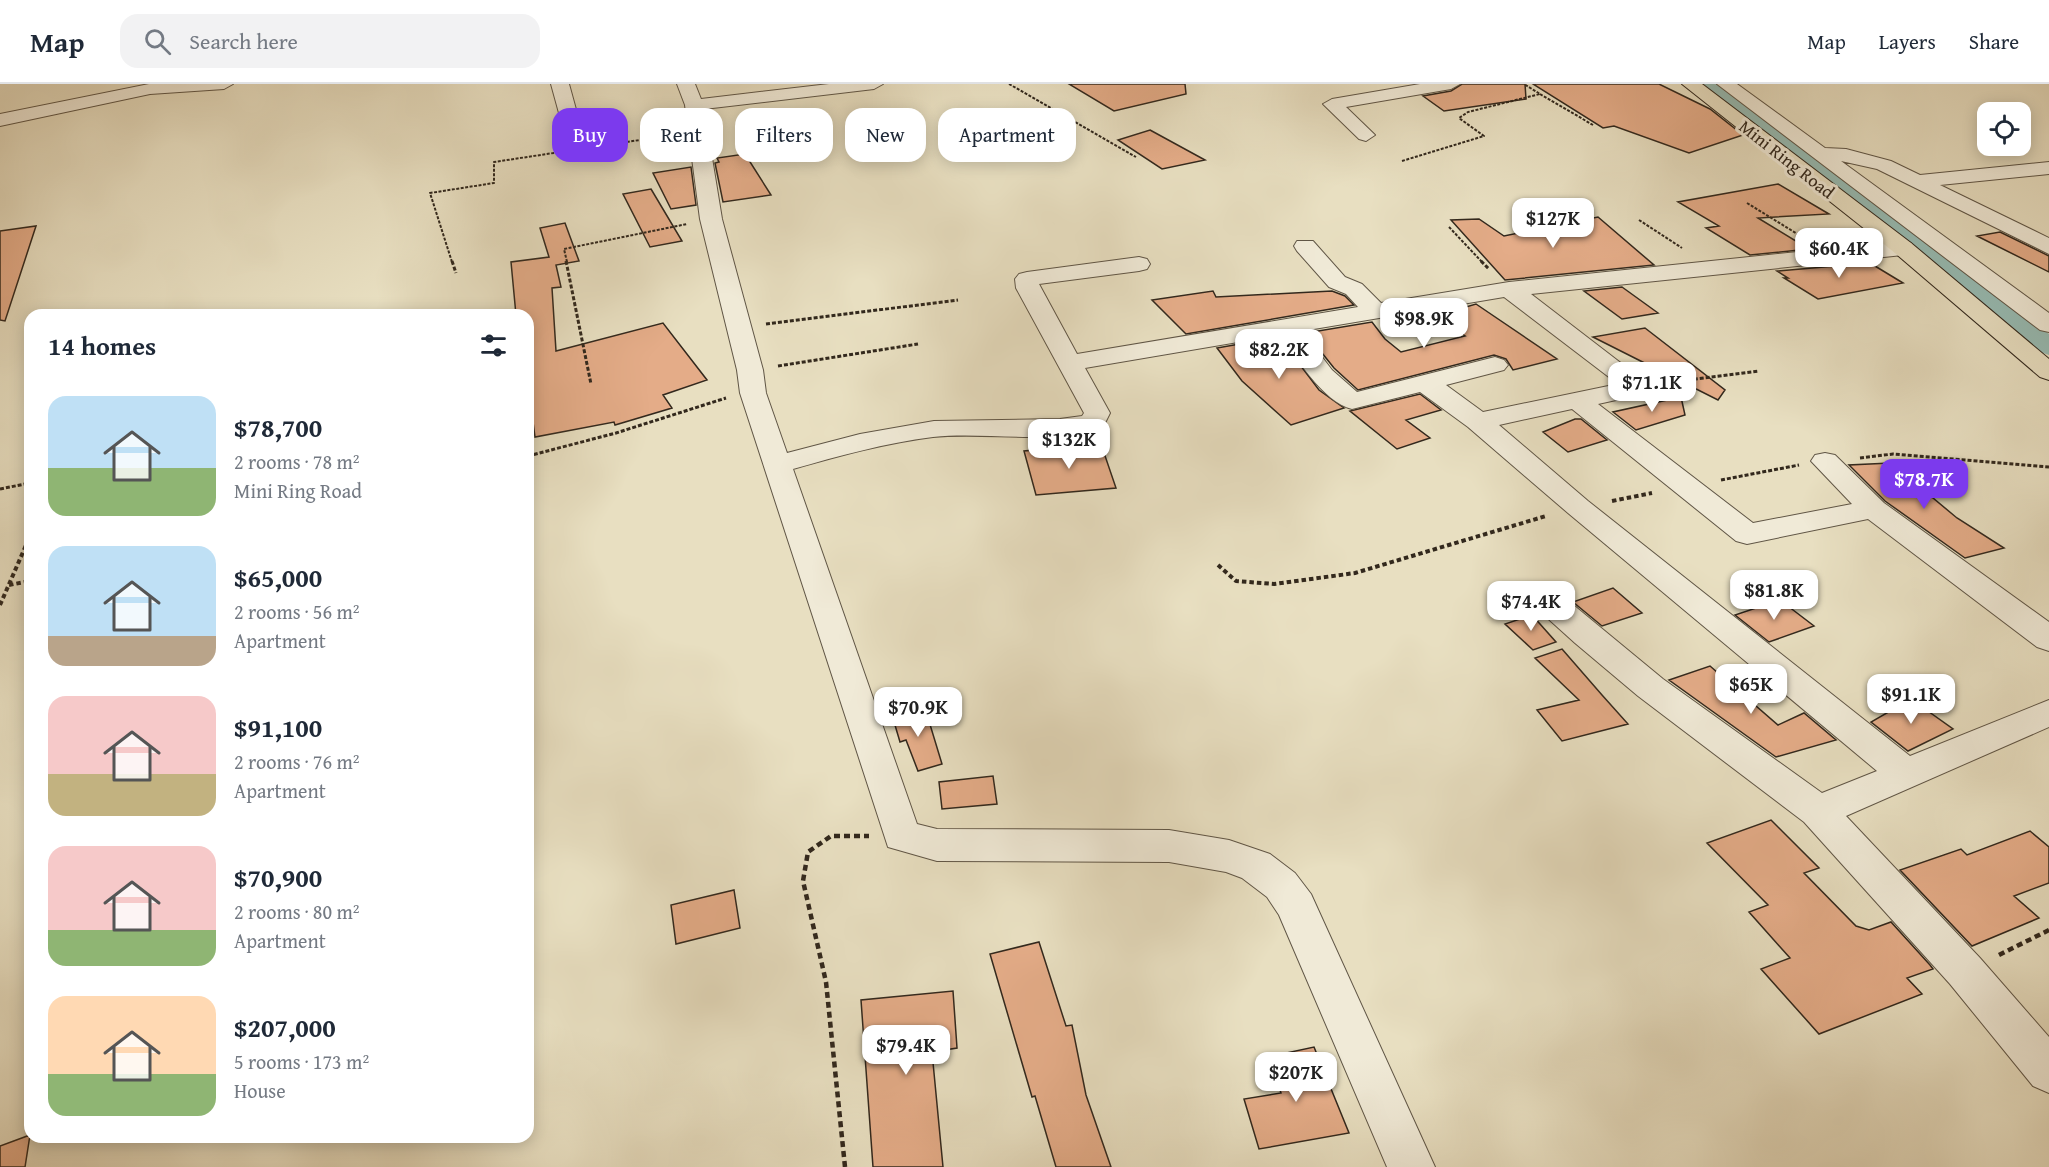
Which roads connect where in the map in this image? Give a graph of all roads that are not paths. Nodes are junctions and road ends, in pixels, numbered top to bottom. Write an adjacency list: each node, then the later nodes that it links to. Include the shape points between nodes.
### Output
1 (198, 84): 2 (street); 9 (street)
2 (224, 84)
3 (560, 84): 11 (street)
4 (686, 84): 10 (street)
5 (874, 84): 10 (street)
6 (1451, 84): 13 (street, via 1332,104)
7 (1691, 84): 15 (main road, Mini Ring Road)
8 (1726, 84): 14 (street)
9 (99, 92): 12 (street)
10 (694, 105): 33 (street, via 711,219)
11 (567, 108)
12 (0, 120)
13 (1366, 135)
14 (1812, 154): 15 (street); 17 (street, via 1865,158); 24 (street)
15 (1782, 155): 20 (main road, Mini Ring Road)
16 (2043, 172): 17 (street)
17 (1919, 182): 19 (street)
18 (1305, 246): 23 (street, via 1337,282 1354,289)
19 (2049, 247)
20 (1903, 248): 22 (street); 28 (main road, Mini Ring Road)
21 (1139, 264): 26 (street, via 1027,279 1028,288)
22 (1509, 289): 23 (street); 30 (street, via 1639,387)
23 (1376, 312): 25 (street)
24 (2049, 325)
25 (1287, 328): 26 (street); 29 (street, via 1323,375 1352,401)
26 (1068, 363): 33 (street, via 1097,413 1094,421 1082,425 934,429 860,442)
27 (1495, 365): 29 (street)
28 (2049, 372)
29 (1424, 382): 31 (street)
30 (1578, 401): 31 (street); 34 (street, via 1747,534)
31 (1478, 421): 38 (street)
32 (1826, 461): 34 (street)
33 (776, 465): 41 (street, via 902,836 937,845 1169,846 1229,856 1256,866 1281,885 1296,906)
34 (1874, 509): 36 (street)
35 (1555, 607): 39 (street, via 1691,721)
36 (2049, 639)
37 (2049, 713): 38 (street)
38 (1908, 775): 39 (street)
39 (1818, 811): 40 (street, via 1965,971)
40 (2049, 1071)
41 (1411, 1167)

